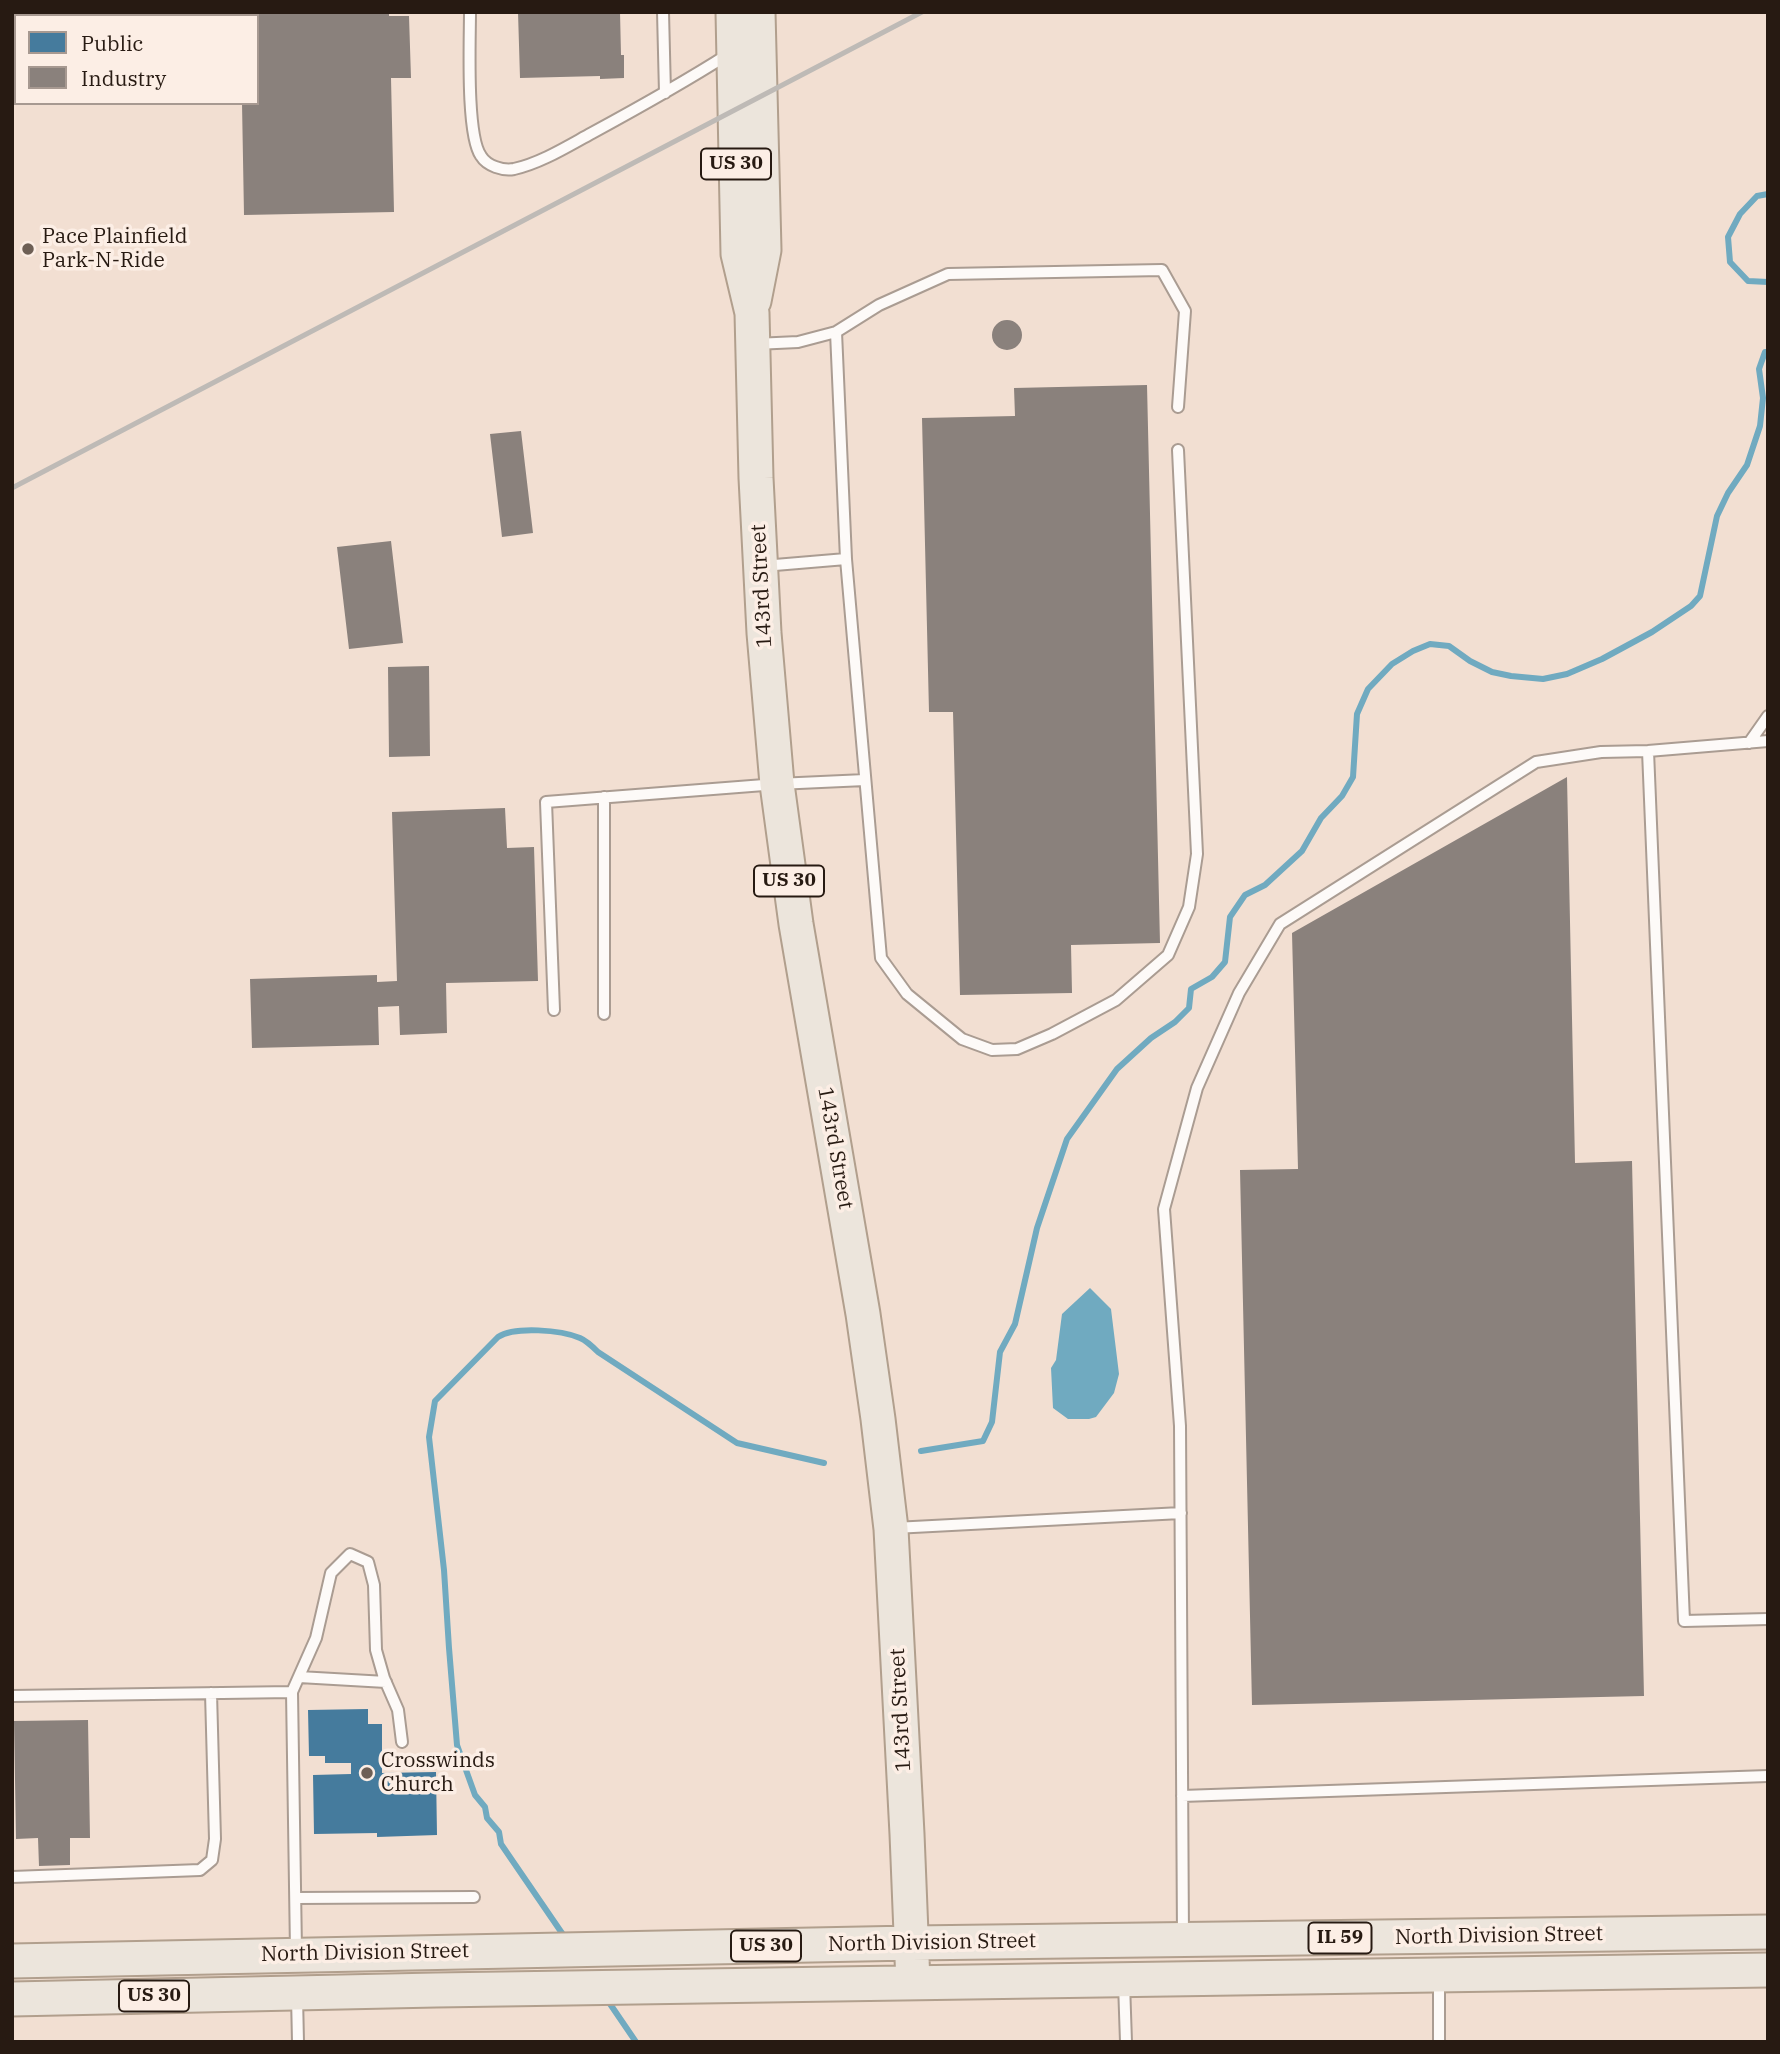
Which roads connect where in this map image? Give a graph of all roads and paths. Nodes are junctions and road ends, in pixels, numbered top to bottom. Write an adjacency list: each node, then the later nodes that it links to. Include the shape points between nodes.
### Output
1 (470, 12): 6 (lane, via 471,121 480,155 489,164 511,169 562,149)
2 (663, 12): 6 (lane)
3 (733, 12): 5 (main road, 143rd Street / US 30)
4 (758, 12): 7 (main road, 143rd Street / US 30, via 764,250)
5 (734, 51): 6 (lane); 7 (main road, 143rd Street / US 30, via 738,254)
6 (665, 93)
7 (752, 329): 8 (lane, via 798,342); 12 (main road, 143rd Street / US 30)
8 (836, 332): 9 (lane, via 879,305 948,274 1162,270 1185,311); 11 (lane)
9 (1178, 407)
10 (1178, 450): 17 (lane, via 1198,854 1189,907 1168,955 1116,1000 1017,1049 992,1050 962,1039 907,994 881,958)
11 (846, 559): 12 (lane); 17 (lane)
12 (760, 566): 18 (main road, 143rd Street / US 30)
13 (1768, 716): 15 (lane)
14 (1768, 741): 15 (lane)
15 (1749, 743): 16 (lane)
16 (1648, 751): 22 (lane, via 1601,752 1536,762 1280,925 1273,936 1239,993 1198,1088 1164,1209 1180,1426); 24 (lane, via 1684,1621)
17 (865, 780): 18 (lane)
18 (777, 783): 19 (lane); 23 (main road, 143rd Street / US 30, via 796,924 863,1314)
19 (604, 797): 20 (lane, via 546,802); 21 (lane)
20 (554, 1010)
21 (604, 1014)
22 (1181, 1513): 23 (lane); 32 (lane)
23 (891, 1529): 38 (main road, 143rd Street / US 30)
24 (1768, 1619)
25 (299, 1677): 26 (lane); 26 (lane, via 316,1637 331,1573 350,1554 369,1562 376,1650); 27 (lane)
26 (386, 1682): 30 (lane, via 398,1710)
27 (292, 1692): 28 (lane); 35 (lane)
28 (211, 1693): 29 (lane); 33 (lane, via 212,1860 200,1870)
29 (12, 1696)
30 (402, 1742)
31 (1768, 1776): 32 (lane)
32 (1182, 1796): 37 (lane)
33 (12, 1877)
34 (474, 1897): 35 (lane)
35 (296, 1898): 39 (lane)
36 (1768, 1932): 37 (main road, North Division Street / IL 59)
37 (1183, 1940): 38 (main road, North Division Street / IL 59)
38 (912, 1943): 39 (main road, North Division Street / US 30); 44 (main road, 143rd Street / US 30)
39 (297, 1954): 40 (main road, North Division Street / US 30); 45 (main road)
40 (12, 1961)
41 (1768, 1970): 42 (main road, North Division Street / IL 59)
42 (1439, 1975): 43 (main road, North Division Street / IL 59); 49 (lane)
43 (1124, 1980): 44 (main road, North Division Street / IL 59); 48 (lane)
44 (913, 1983): 45 (main road, North Division Street / US 30)
45 (297, 1993): 46 (main road, North Division Street / US 30); 47 (lane)
46 (12, 1999)
47 (298, 2042)
48 (1126, 2042)
49 (1439, 2042)

